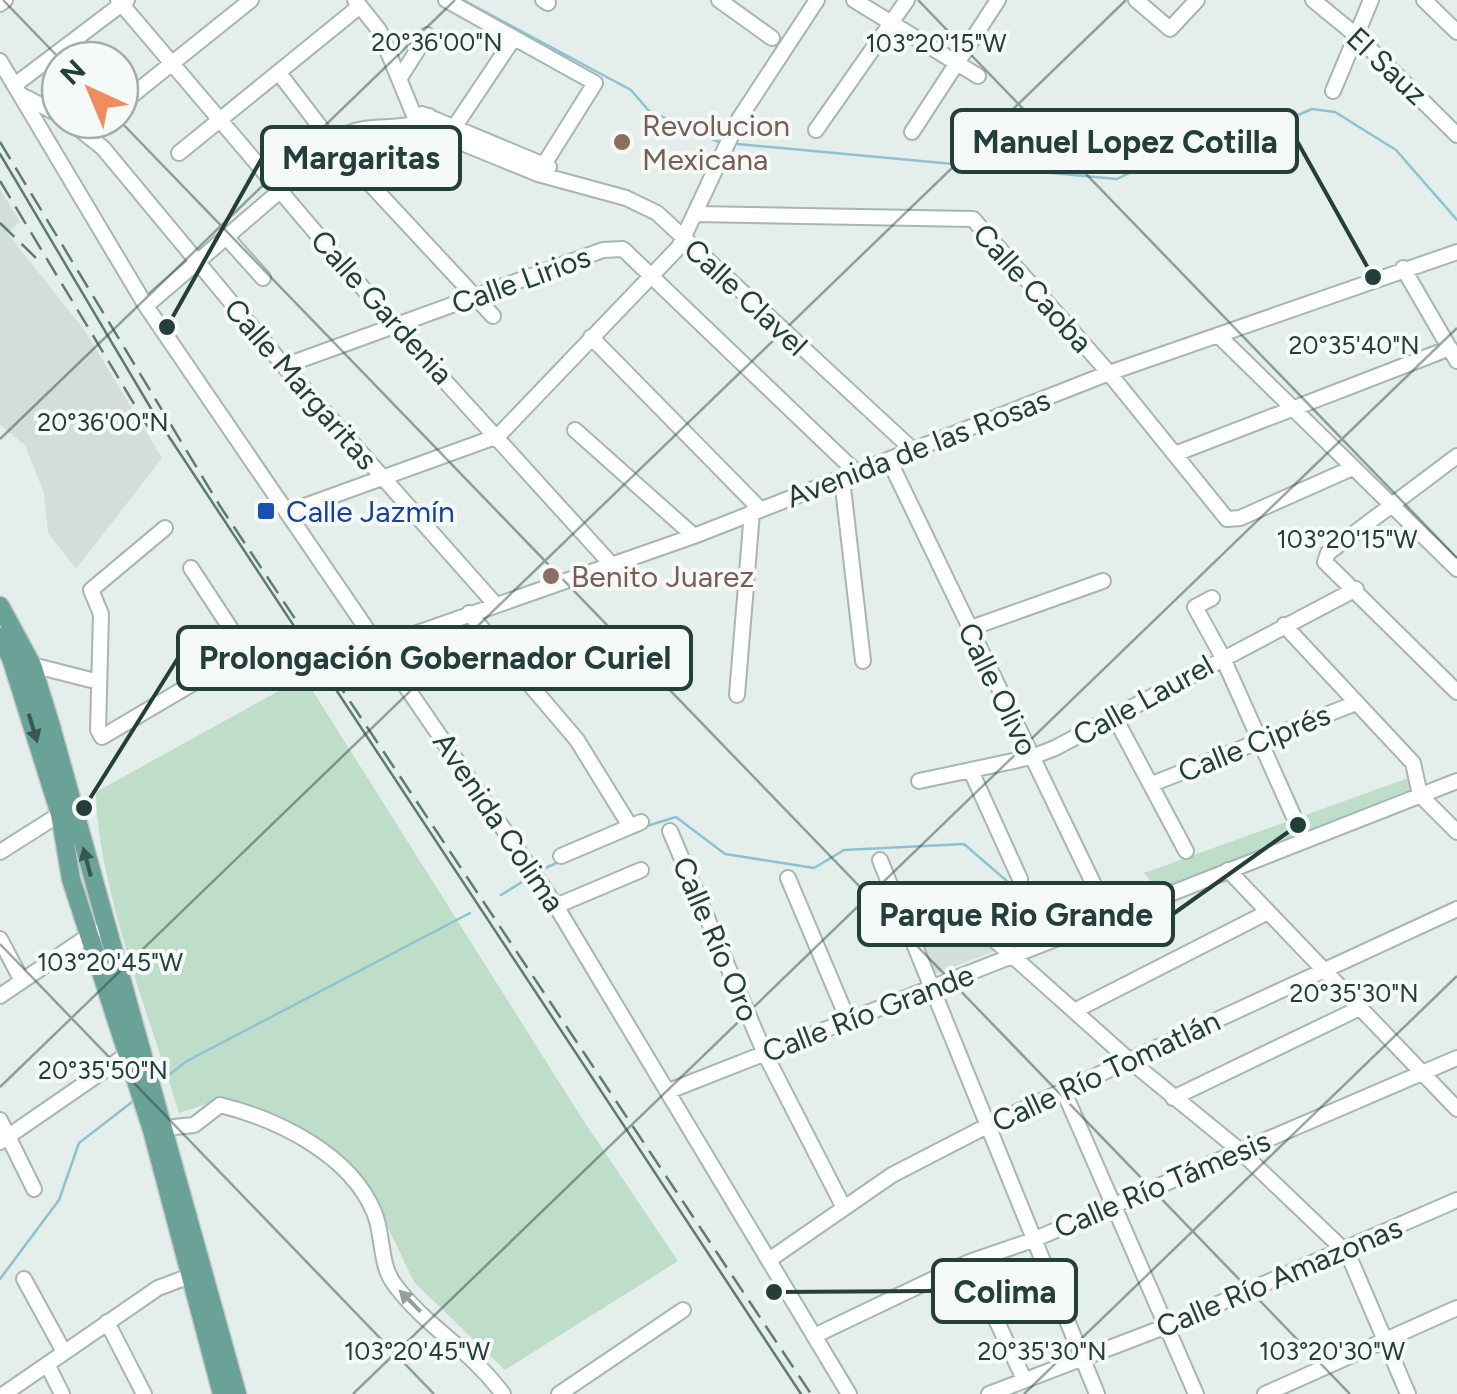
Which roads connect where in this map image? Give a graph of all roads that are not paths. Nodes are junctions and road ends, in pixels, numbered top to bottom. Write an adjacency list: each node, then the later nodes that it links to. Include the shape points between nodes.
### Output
1 (251, 0): 23 (street)
2 (446, 0): 19 (street)
3 (719, 0): 20 (street)
4 (817, 0): 42 (street, via 739,119)
5 (854, 0): 15 (street)
6 (907, 0): 15 (street)
7 (998, 0): 21 (street)
8 (1136, 0): 9 (street, via 1170,29)
9 (1197, 0)
10 (1313, 0): 18 (street, El Sauz)
11 (1371, 0): 18 (street)
12 (1424, 0): 16 (street)
13 (122, 2): 23 (street, Calle Gardenia); 28 (street)
14 (358, 3): 24 (street); 25 (street)
15 (893, 21): 21 (street); 34 (street)
16 (1457, 32)
17 (427, 35): 25 (street)
18 (1356, 36): 29 (street); 36 (street, El Sauz)
19 (514, 38): 33 (street); 40 (street, via 594,83)
20 (772, 38)
21 (957, 60): 26 (street); 35 (street)
22 (0, 61): 28 (street, Avenida Colima)
23 (172, 62): 27 (street); 32 (street, Calle Gardenia)
24 (279, 73): 32 (street); 38 (street)
25 (401, 76): 31 (street)
26 (978, 76)
27 (140, 88)
28 (19, 90): 30 (street); 51 (street, Avenida Colima)
29 (1333, 91)
30 (40, 103)
31 (419, 118): 33 (street, Calle Clavel); 38 (street, via 353,131); 40 (street, Calle Clavel)
32 (221, 120): 39 (street); 41 (street, Calle Gardenia)
33 (453, 129): 40 (street, Calle Clavel)
34 (816, 130)
35 (912, 132)
36 (1457, 135)
37 (93, 140): 46 (street, Calle Margaritas)
38 (334, 146): 41 (street); 50 (street)
39 (180, 153)
40 (542, 169): 44 (street, Calle Clavel, via 648,207)
41 (282, 193): 43 (street); 53 (street, Calle Gardenia)
42 (696, 214): 44 (street); 58 (street, Calle Caoba, via 974,219)
43 (228, 238): 46 (street); 48 (street)
44 (682, 240): 49 (street); 62 (street, Calle Clavel)
45 (1457, 252): 47 (street, Avenida de las Rosas)
46 (197, 264): 51 (street); 57 (street, Calle Margaritas)
47 (1404, 268): 54 (street, Avenida de las Rosas); 56 (street)
48 (263, 278)
49 (652, 279): 50 (street, Calle Lirios, via 628,251 603,250); 55 (street); 68 (street, Calle Lirios)
50 (474, 298): 52 (street); 53 (street, Calle Lirios)
51 (146, 306): 71 (street, Avenida Colima)
52 (493, 316)
53 (395, 326): 57 (street, Calle Lirios); 61 (street, Calle Gardenia)
54 (1218, 335): 58 (street, Avenida de las Rosas); 59 (street)
55 (591, 337): 61 (street); 70 (street)
56 (1454, 354): 59 (street)
57 (284, 366): 67 (street, Calle Margaritas)
58 (1109, 374): 62 (street, Avenida de las Rosas); 63 (street, Calle Caoba)
59 (1292, 409): 63 (street); 66 (street)
60 (575, 430): 73 (street)
61 (498, 436): 67 (street); 74 (street, Calle Gardenia)
62 (914, 451): 65 (street, Avenida de las Rosas)
63 (1175, 454): 66 (street, Calle Caoba, via 1220,514 1233,520)
64 (1457, 456): 69 (street)
65 (889, 460): 68 (street, Avenida de las Rosas); 84 (street, Calle Olivo)
66 (1350, 468): 69 (street)
67 (382, 476): 71 (street); 80 (street, Calle Margaritas)
68 (850, 476): 70 (street, Avenida de las Rosas); 88 (street)
69 (1393, 507): 76 (street); 78 (street, via 1328,553 1325,562)
70 (756, 510): 73 (street, Avenida de las Rosas); 92 (street)
71 (288, 512): 86 (street, Avenida Colima)
72 (165, 528): 90 (street, via 91,590 101,614)
73 (694, 536): 74 (street, Avenida de las Rosas)
74 (611, 564): 80 (street, Avenida de las Rosas)
75 (191, 568): 90 (street, via 246,652 102,736)
76 (1457, 568)
77 (1103, 581): 84 (street)
78 (1356, 589): 83 (street, Calle Laurel); 91 (street)
79 (1212, 598): 87 (street, via 1194,606)
80 (494, 604): 82 (street, Avenida de las Rosas)
81 (0, 606): 89 (main road)
82 (470, 612): 86 (street, Avenida de las Rosas); 108 (street, via 636,824)
83 (1284, 625): 87 (street, Calle Laurel); 93 (street)
84 (968, 630): 96 (street, Calle Olivo)
85 (0, 637): 102 (main road, one-way to 102)
86 (380, 646): 114 (street, Avenida Colima)
87 (1222, 656): 94 (street, Calle Laurel); 95 (street)
88 (863, 661)
89 (32, 665): 90 (street); 119 (main road, one-way to 89)
90 (99, 682)
91 (1457, 692)
92 (737, 696)
93 (1356, 703): 95 (street, Calle Ciprés); 101 (street, via 1413,763)
94 (1114, 716): 96 (street, Calle Laurel); 100 (street)
95 (1260, 744): 100 (street, Calle Ciprés); 103 (street)
96 (1032, 757): 97 (street, Calle Laurel); 118 (street, Calle Olivo)
97 (971, 772): 98 (street, Calle Laurel); 113 (street)
98 (918, 781)
99 (1457, 781): 101 (street, Calle Río Grande)
100 (1152, 784): 106 (street)
101 (1420, 795): 105 (street); 111 (street, Calle Río Grande)
102 (60, 814): 107 (street); 119 (main road, via 70,879)
103 (1293, 815)
104 (670, 831): 130 (street, Calle Río Oro)
105 (1457, 832)
106 (1186, 851)
107 (0, 852)
108 (561, 856)
109 (880, 860): 124 (street)
110 (642, 870): 114 (street)
111 (1228, 870): 117 (street); 118 (street, Calle Río Grande)
112 (788, 878): 128 (street)
113 (1020, 879)
114 (556, 906): 134 (street, Avenida Colima)
115 (960, 909): 121 (street)
116 (1457, 909): 122 (street, Calle Río Tomatlán)
117 (1268, 912): 122 (street); 127 (street)
118 (1110, 918): 121 (street, Calle Río Grande)
119 (96, 931): 123 (street); 129 (main road)
120 (0, 939): 123 (street)
121 (1014, 956): 124 (street, Calle Río Grande); 127 (street)
122 (1323, 971): 126 (street); 132 (street, Calle Río Tomatlán)
123 (22, 981): 125 (street)
124 (930, 987): 128 (street, Calle Río Grande); 139 (street)
125 (0, 996)
126 (1360, 1008): 133 (street); 136 (street)
127 (1074, 1011): 132 (street)
128 (848, 1020): 130 (street, Calle Río Grande)
129 (134, 1050): 140 (main road); 141 (street)
130 (764, 1054): 134 (street, Calle Río Grande); 146 (street, Calle Río Oro)
131 (1457, 1058): 133 (street, Calle Río Támesis)
132 (1129, 1060): 135 (street, Calle Río Tomatlán); 136 (street)
133 (1424, 1072): 137 (street); 142 (street, Calle Río Támesis)
134 (668, 1090): 149 (street, Avenida Colima)
135 (1064, 1092): 139 (street, Calle Río Tomatlán); 145 (street)
136 (1173, 1098): 142 (street)
137 (1457, 1109)
138 (0, 1120): 141 (street)
139 (985, 1127): 146 (street, Calle Río Tomatlán); 147 (street)
140 (158, 1128): 151 (main road); 167 (main road); 168 (street, one-way to 140, via 478,1360 388,1277 374,1211 342,1166 316,1146 220,1105 194,1125)
141 (4, 1139): 143 (street)
142 (1238, 1150): 145 (street, Calle Río Támesis); 148 (street)
143 (34, 1188)
144 (1457, 1200): 148 (street, Calle Río Amazonas)
145 (1115, 1205): 147 (street, Calle Río Támesis); 156 (street)
146 (844, 1208): 149 (street, Calle Río Tomatlán)
147 (1033, 1240): 150 (street, Calle Río Támesis); 160 (street)
148 (1343, 1250): 156 (street, Calle Río Amazonas); 158 (street)
149 (769, 1260): 157 (street, Avenida Colima)
150 (969, 1262): 157 (street, Calle Río Támesis); 162 (street)
151 (190, 1276): 155 (street, via 158,1288); 166 (main road)
152 (24, 1279): 159 (street)
153 (1457, 1308): 158 (street)
154 (683, 1310): 169 (street)
155 (107, 1322): 159 (street); 165 (street)
156 (1167, 1326): 160 (street, Calle Río Amazonas); 173 (street)
157 (814, 1336): 170 (street, Avenida Colima)
158 (1386, 1340): 174 (street); 175 (street)
159 (64, 1352): 161 (street)
160 (1083, 1359): 162 (street, Calle Río Amazonas); 172 (street)
161 (47, 1364): 163 (street); 164 (street)
162 (1023, 1378): 171 (street, Calle Río Amazonas)
163 (4, 1394)
164 (62, 1394)
165 (144, 1394)
166 (222, 1394)
167 (237, 1394)
168 (503, 1394)
169 (559, 1394)
170 (849, 1394)
171 (989, 1394)
172 (1097, 1394)
173 (1196, 1394)
174 (1265, 1394)
175 (1408, 1394)

